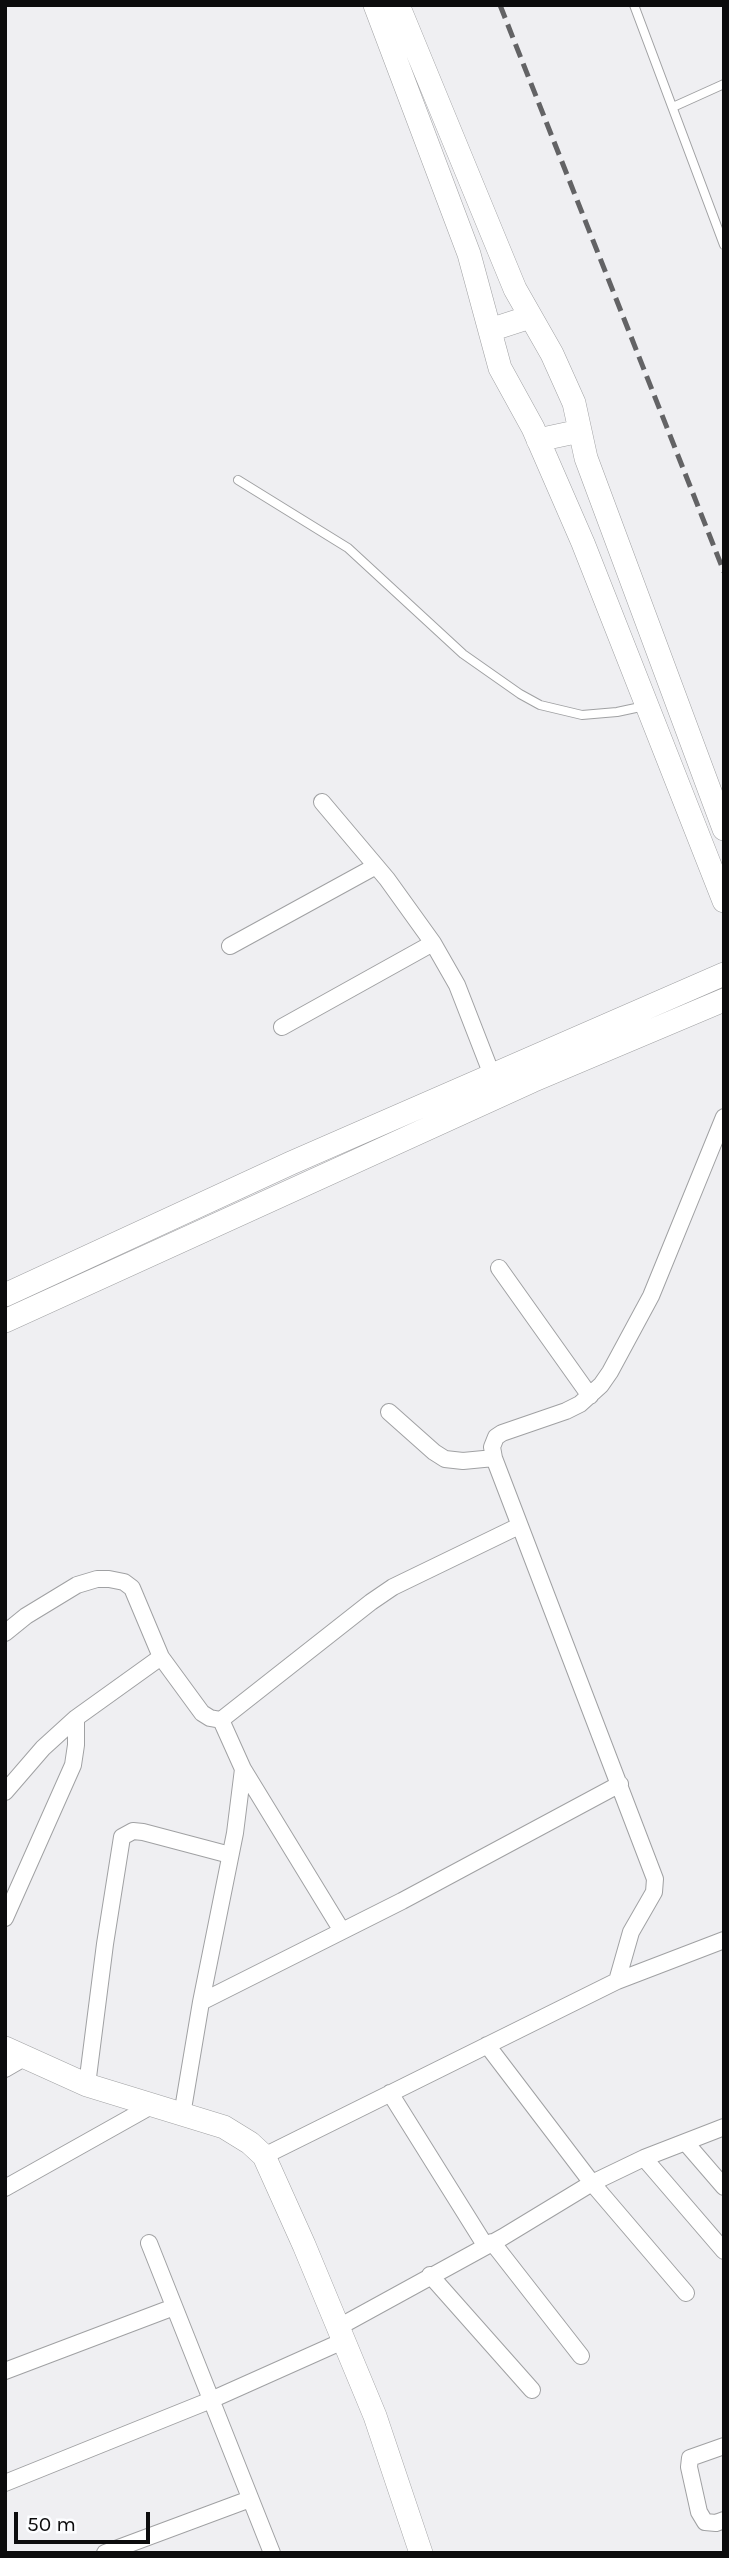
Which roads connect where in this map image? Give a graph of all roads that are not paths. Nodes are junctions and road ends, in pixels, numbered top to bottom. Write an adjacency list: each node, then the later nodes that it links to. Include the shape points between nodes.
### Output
1 (375, 5): 9 (main road, via 469,254)
2 (398, 5): 8 (main road)
3 (634, 5): 5 (lane)
4 (724, 84): 5 (lane)
5 (673, 107): 6 (lane)
6 (722, 234): 7 (lane)
7 (724, 245)
8 (530, 317): 9 (main road); 10 (main road, via 574,403)
9 (490, 330): 11 (main road, via 500,368)
10 (580, 431): 11 (main road); 15 (main road, via 586,458)
11 (538, 440): 13 (main road)
12 (238, 480): 13 (lane, via 348,548 463,654 520,694 540,705 582,715)
13 (648, 706): 17 (main road)
14 (323, 802): 16 (street)
15 (724, 829)
16 (376, 866): 18 (street); 19 (street)
17 (724, 901)
18 (433, 943): 22 (street); 23 (street, via 457,985)
19 (230, 946)
20 (724, 974): 23 (main road)
21 (724, 1000): 27 (main road, via 532,1081)
22 (282, 1027)
23 (492, 1075): 26 (main road)
24 (724, 1117): 28 (street, via 638,1323 610,1372)
25 (499, 1268): 28 (street)
26 (5, 1295)
27 (5, 1321)
28 (590, 1396): 30 (street, via 566,1411 502,1433 492,1447)
29 (389, 1412): 30 (street, via 445,1459)
30 (494, 1458): 31 (street)
31 (519, 1526): 35 (street, via 393,1587); 37 (street)
32 (5, 1633): 33 (street, via 77,1585 109,1579 131,1588)
33 (161, 1657): 34 (street); 35 (street, via 202,1713)
34 (75, 1718): 38 (street); 40 (street, via 72,1765)
35 (221, 1720): 36 (street)
36 (243, 1769): 39 (street); 41 (street)
37 (620, 1784): 41 (street); 43 (street, via 655,1879 654,1892 631,1932)
38 (5, 1792)
39 (230, 1854): 44 (street); 47 (street, via 143,1832 122,1837)
40 (5, 1918)
41 (342, 1931): 44 (street)
42 (724, 1940): 43 (street)
43 (617, 1981): 45 (street)
44 (201, 2002): 50 (street)
45 (487, 2045): 48 (street); 55 (street)
46 (12, 2059): 47 (main road)
47 (87, 2085): 49 (main road)
48 (390, 2093): 53 (street); 59 (street)
49 (153, 2105): 50 (main road); 56 (street)
50 (182, 2116): 53 (main road, via 224,2127)
51 (724, 2127): 52 (street)
52 (686, 2143): 54 (street); 57 (street)
53 (264, 2156): 64 (main road)
54 (645, 2158): 55 (street); 60 (street)
55 (592, 2183): 59 (street); 62 (street)
56 (5, 2188)
57 (724, 2188)
58 (149, 2243): 63 (street)
59 (488, 2244): 61 (street); 65 (street)
60 (724, 2251)
61 (430, 2275): 64 (street); 67 (street)
62 (686, 2293)
63 (174, 2307): 66 (street); 68 (street)
64 (340, 2334): 68 (street); 75 (main road, via 375,2416)
65 (581, 2356)
66 (5, 2371)
67 (532, 2390)
68 (211, 2400): 70 (street); 71 (street)
69 (724, 2446): 72 (street, via 690,2458 689,2467 705,2522)
70 (5, 2483)
71 (250, 2498): 73 (street); 74 (street)
72 (724, 2521)
73 (105, 2553)
74 (272, 2553)
75 (421, 2553)

